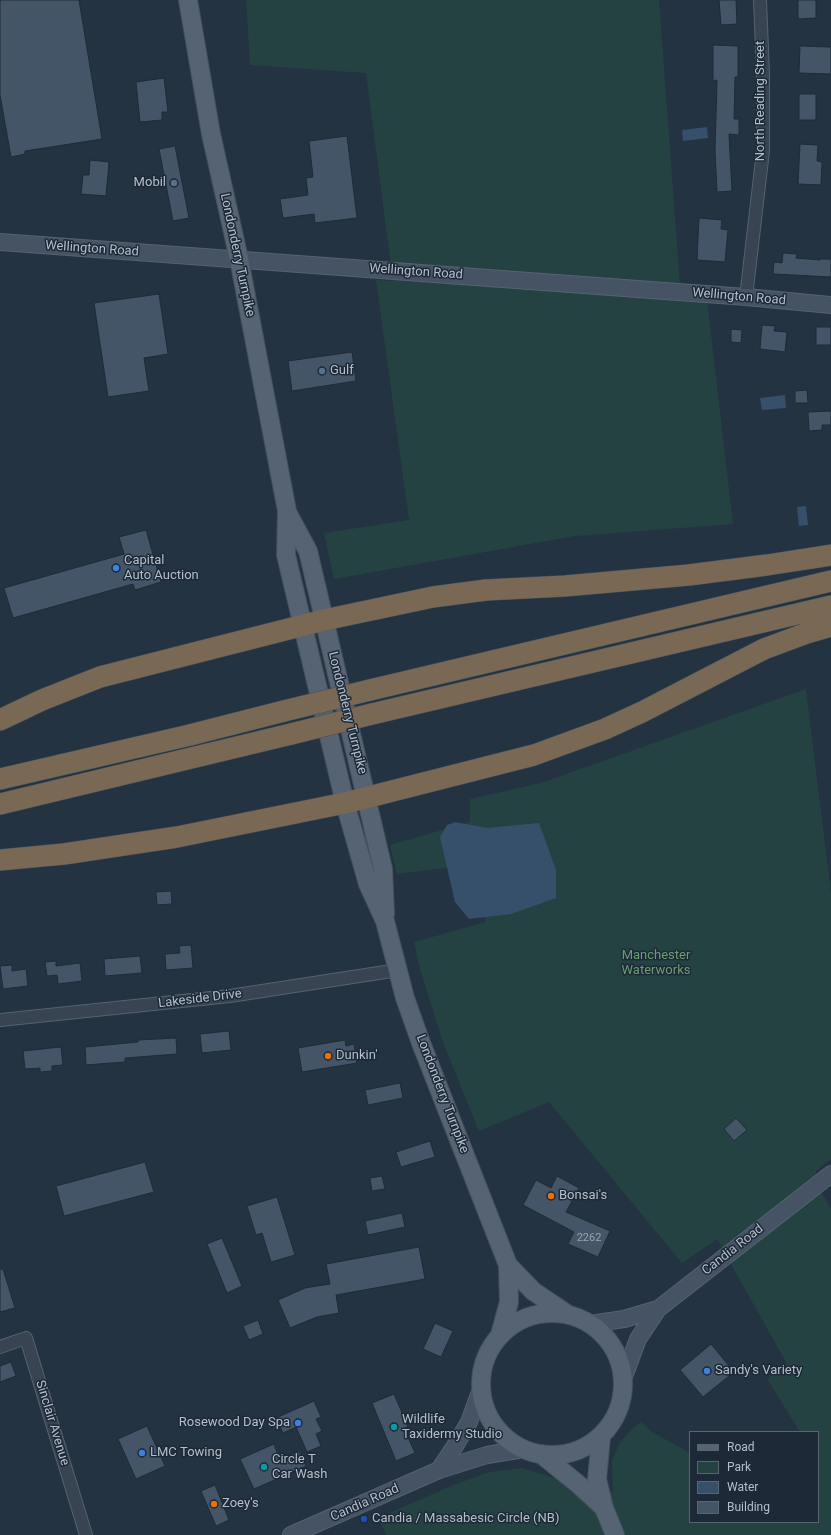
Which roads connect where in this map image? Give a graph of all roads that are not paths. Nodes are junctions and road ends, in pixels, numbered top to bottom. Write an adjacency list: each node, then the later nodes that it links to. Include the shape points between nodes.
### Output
1 (188, 0): 4 (main road, Londonderry Turnpike, via 211,134)
2 (760, 0): 5 (street, North Reading Street, via 763,151)
3 (0, 242): 4 (main road, Wellington Road)
4 (239, 259): 5 (main road, Wellington Road); 7 (main road, Londonderry Turnpike)
5 (746, 297): 6 (main road, Wellington Road)
6 (831, 305)
7 (287, 511): 11 (main road, Londonderry Turnpike, via 308,551); 12 (main road, Londonderry Turnpike, via 286,555)
8 (831, 555): 11 (highway, via 689,575 486,590 441,596)
9 (831, 581): 15 (highway, bridge)
10 (831, 606): 18 (highway, bridge)
11 (324, 620): 12 (highway); 16 (main road, Londonderry Turnpike)
12 (303, 626): 14 (highway, via 100,678 42,700); 17 (main road, Londonderry Turnpike)
13 (831, 626): 16 (highway, via 764,649 642,712 570,743 534,755)
14 (0, 720)
15 (0, 779)
16 (367, 797): 17 (highway); 20 (main road, Londonderry Turnpike, via 383,869)
17 (345, 803): 19 (highway, via 177,837 64,854); 20 (main road, Londonderry Turnpike, via 368,884)
18 (0, 804)
19 (0, 860)
20 (385, 921): 21 (main road, Londonderry Turnpike)
21 (398, 970): 22 (street, Lakeside Drive, via 223,996); 24 (main road, Londonderry Turnpike, via 421,1043)
22 (0, 1020)
23 (831, 1174): 25 (main road, Candia Road)
24 (508, 1265): 26 (main road, Londonderry Turnpike, via 533,1290); 28 (main road, Londonderry Turnpike, via 509,1302)
25 (658, 1309): 27 (main road, Candia Road, via 624,1319); 30 (main road, Candia Road, via 638,1339)
26 (568, 1314): 27 (main road); 28 (main road, via 549,1313 531,1316)
27 (590, 1324): 30 (main road, via 603,1334 613,1347)
28 (500, 1335): 31 (main road, via 484,1364)
29 (0, 1347): 36 (street, Sinclair Avenue, via 26,1338)
30 (624, 1377): 32 (main road, via 624,1392 618,1413)
31 (481, 1389): 33 (main road, via 486,1411 494,1425 504,1437); 34 (main road, via 469,1422)
32 (601, 1437): 33 (main road, via 573,1452 557,1455); 35 (main road, via 597,1479)
33 (532, 1452): 34 (main road, Candia Road, via 487,1455); 35 (main road, via 578,1484)
34 (438, 1470): 37 (main road, Candia Road)
35 (604, 1508): 38 (main road)
36 (86, 1535)
37 (290, 1535)
38 (615, 1535)

